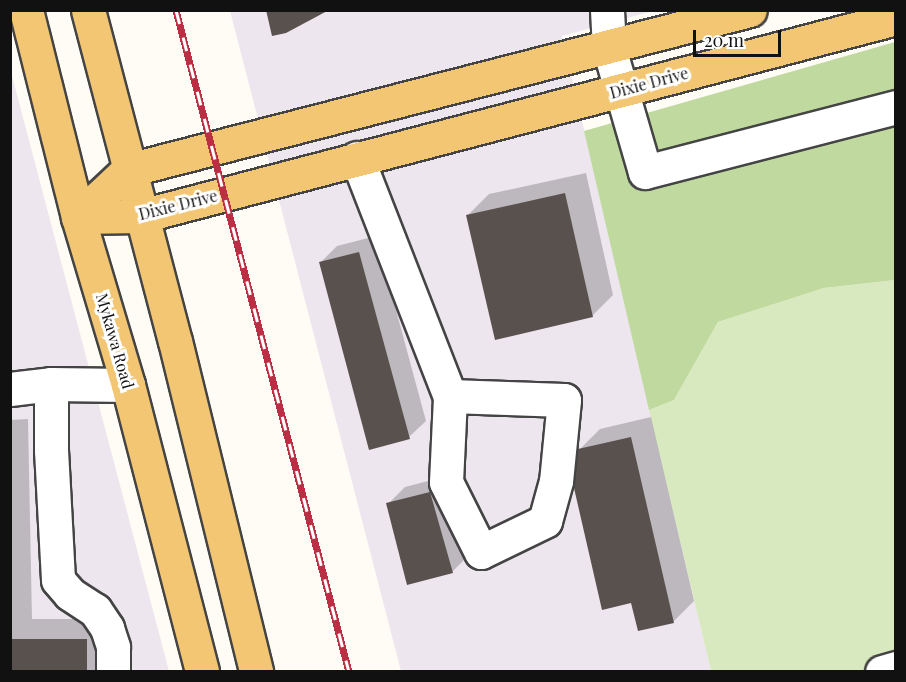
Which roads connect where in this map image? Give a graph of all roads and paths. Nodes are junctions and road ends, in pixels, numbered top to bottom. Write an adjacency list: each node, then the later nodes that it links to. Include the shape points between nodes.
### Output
1 (26, 10): 12 (main road, Mykawa Road)
2 (88, 10): 10 (main road)
3 (607, 10): 6 (street)
4 (750, 10): 6 (main road)
5 (896, 18): 7 (main road, Dixie Drive)
6 (609, 48): 7 (street); 10 (main road)
7 (622, 91): 8 (street, via 645,172); 9 (main road, Dixie Drive)
8 (896, 106)
9 (357, 158): 11 (main road, Dixie Drive); 16 (street)
10 (128, 170): 11 (main road); 12 (main road)
11 (141, 216): 12 (main road, Dixie Drive); 20 (main road)
12 (78, 217): 14 (main road, Mykawa Road)
13 (51, 384): 14 (street); 15 (street); 18 (street, via 58,580 70,594 94,610 107,628 113,647)
14 (128, 385): 19 (main road, Mykawa Road)
15 (10, 389)
16 (450, 396): 16 (street, via 446,482 481,552 545,521 556,482 564,400)
17 (896, 668): 21 (street)
18 (113, 672)
19 (202, 672)
20 (256, 672)
21 (882, 672)

